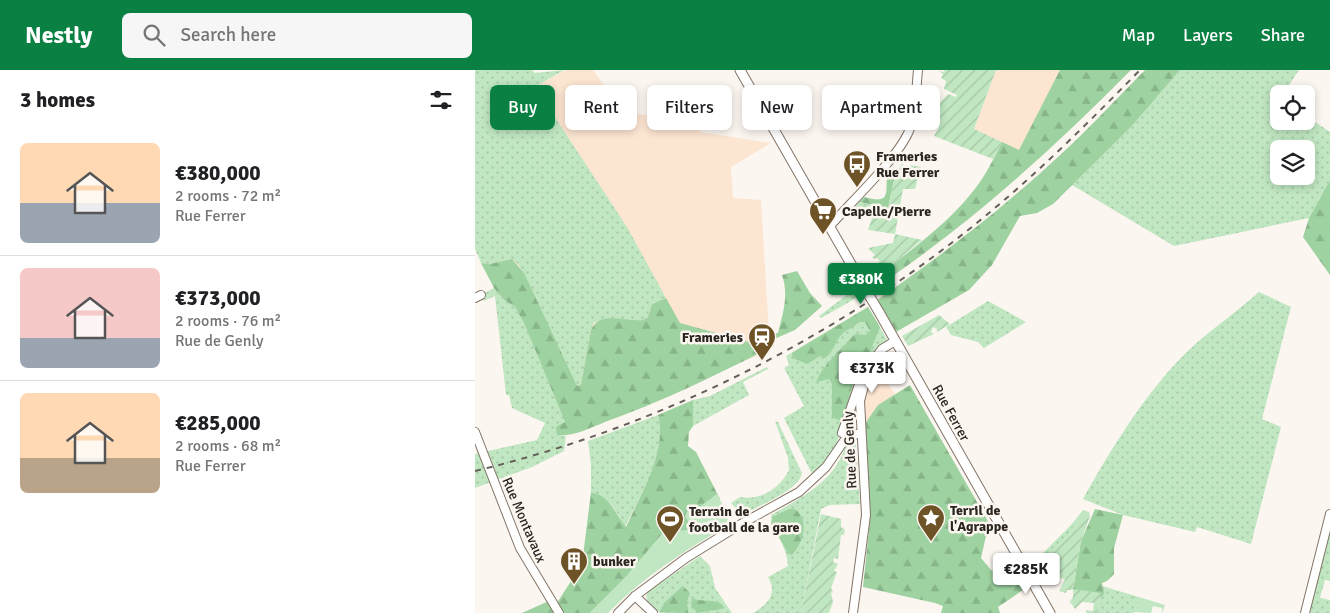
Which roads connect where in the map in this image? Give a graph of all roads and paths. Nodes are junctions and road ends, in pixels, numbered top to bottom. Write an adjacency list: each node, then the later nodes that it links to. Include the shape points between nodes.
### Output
1 (740, 70): 3 (main road, Rue Ferrer)
2 (918, 70): 3 (street, via 914,109 906,136)
3 (830, 226): 4 (main road, Rue Ferrer, bridge)
4 (895, 341): 5 (street, via 882,349); 17 (main road, Rue Ferrer)
5 (870, 363): 6 (street, Rue de Genly, via 860,397); 8 (street, Rue de Genly, via 857,385)
6 (859, 423): 8 (street, via 850,424); 9 (street, Rue de Genly)
7 (475, 432): 13 (street, Rue Montavaux, via 520,548)
8 (842, 433): 10 (street, Rue de Genly)
9 (860, 433): 10 (street, via 846,438); 16 (street, Rue de Genly, via 866,515)
10 (835, 455): 12 (street, via 799,492 734,528)
11 (1330, 514): 18 (street)
12 (635, 596): 14 (street); 15 (street)
13 (559, 613)
14 (618, 613)
15 (653, 613)
16 (853, 613)
17 (1049, 613)
18 (1305, 613)

